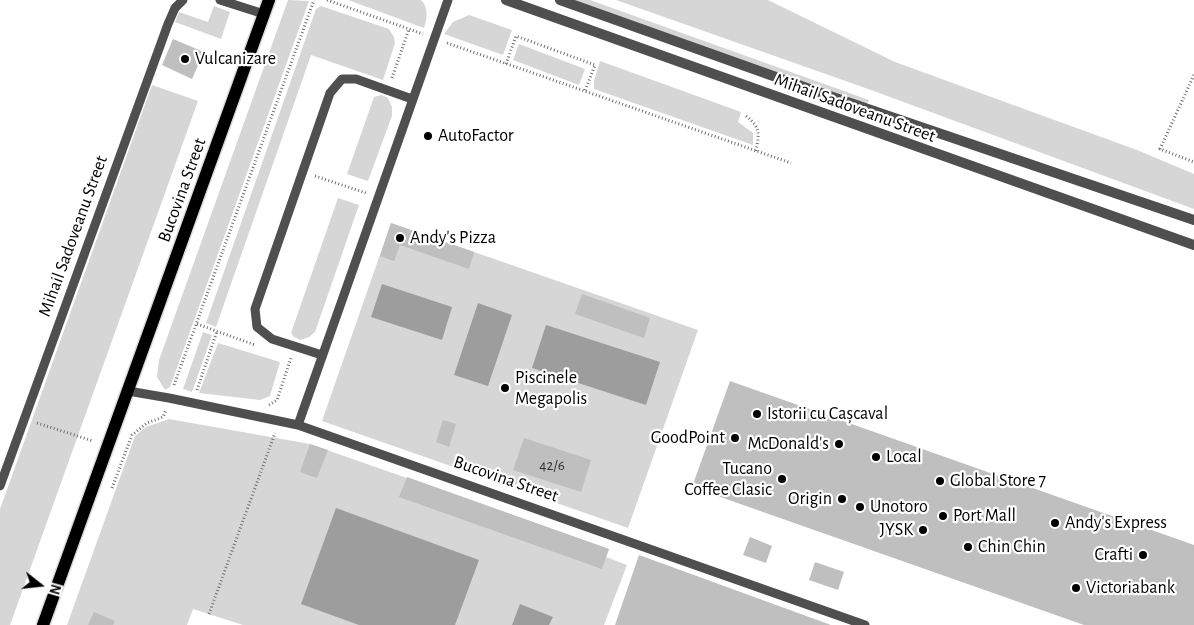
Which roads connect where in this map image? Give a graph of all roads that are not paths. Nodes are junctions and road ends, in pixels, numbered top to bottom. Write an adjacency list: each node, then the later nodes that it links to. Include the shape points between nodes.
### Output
1 (184, 0): 14 (lane, Mihail Sadoveanu Street, via 175,8 168,24)
2 (220, 0): 7 (lane)
3 (269, 0): 7 (main road, Bucovina Street)
4 (448, 0): 8 (lane)
5 (506, 0): 10 (street, Mihail Sadoveanu Street)
6 (560, 0): 9 (street, Mihail Sadoveanu Street)
7 (264, 14): 12 (main road, Bucovina Street)
8 (412, 99): 11 (lane); 11 (lane, via 356,79 342,79 330,93 255,309 257,327 272,339)
9 (1194, 220)
10 (1194, 245)
11 (322, 355): 13 (lane)
12 (128, 391): 13 (lane, Bucovina Street); 15 (main road, Bucovina Street)
13 (298, 425): 16 (lane, Bucovina Street)
14 (0, 486)
15 (43, 625)
16 (865, 625)

